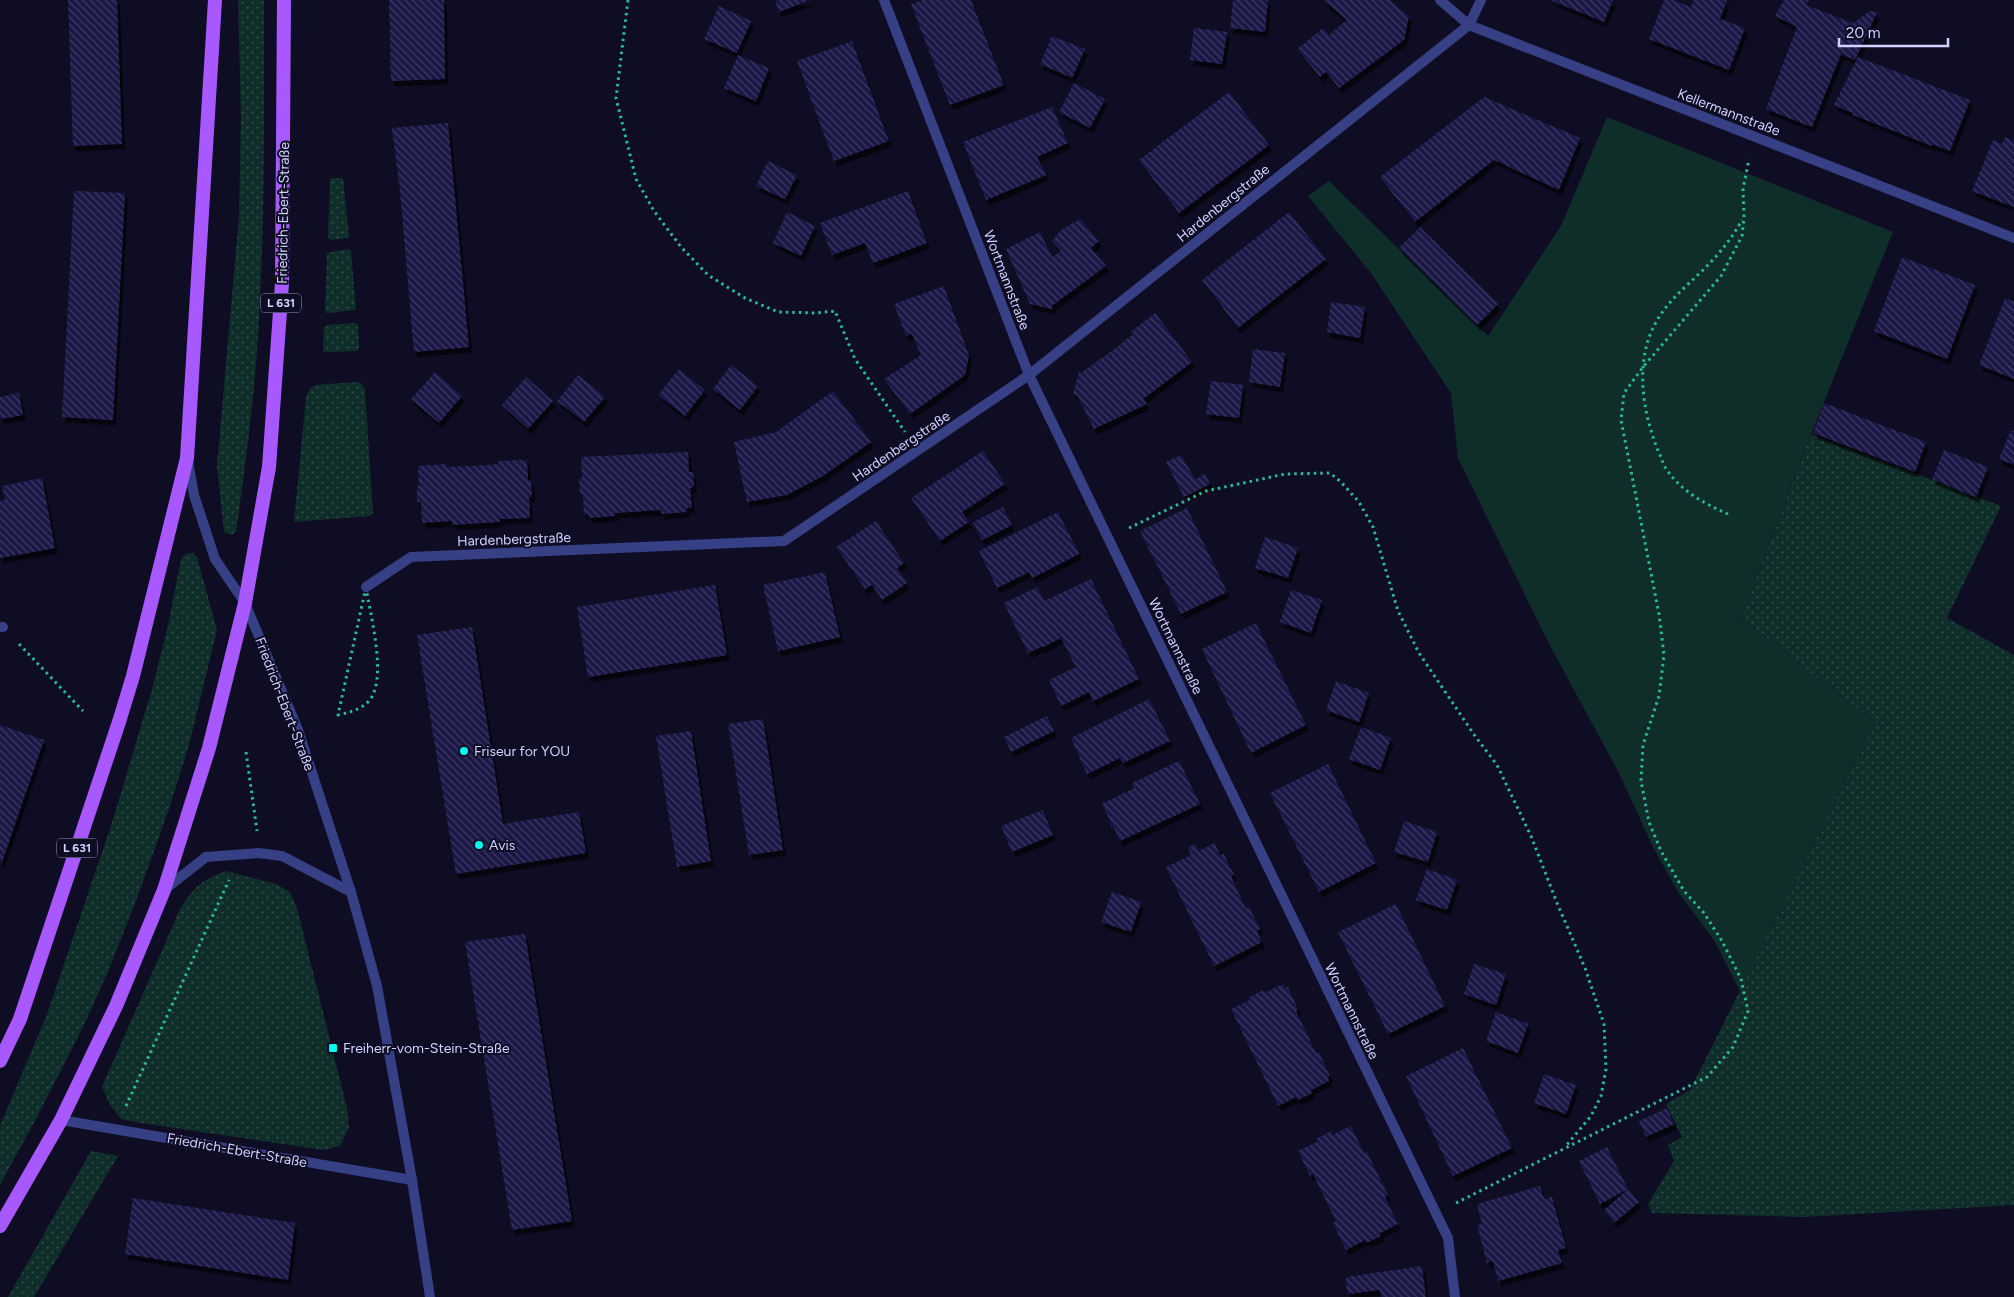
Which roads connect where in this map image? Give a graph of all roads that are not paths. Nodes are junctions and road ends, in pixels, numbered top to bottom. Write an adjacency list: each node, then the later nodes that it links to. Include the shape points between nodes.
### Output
1 (215, 0): 9 (main road, Friedrich-Ebert-Straße / L 631)
2 (284, 0): 11 (main road, Friedrich-Ebert-Straße / L 631, via 282,283 269,467)
3 (884, 0): 8 (street, Wortmannstraße)
4 (1440, 0): 6 (street, Kellermannstraße)
5 (1481, 0): 6 (street)
6 (1469, 25): 7 (street, Kellermannstraße); 8 (street, Hardenbergstraße)
7 (2014, 238)
8 (1029, 375): 10 (street, Hardenbergstraße, via 784,541 411,557); 19 (street, Wortmannstraße, via 1448,1238)
9 (187, 458): 11 (street, Friedrich-Ebert-Straße, via 194,495 215,559); 14 (main road, Friedrich-Ebert-Straße / L 631, via 116,732 20,1018)
10 (366, 587)
11 (245, 603): 12 (main road, L 631, via 210,748); 13 (street, Friedrich-Ebert-Straße, via 298,730)
12 (164, 890): 13 (street, via 206,858 258,853 282,856); 15 (main road, L 631, via 116,1006)
13 (351, 892): 16 (street, Friedrich-Ebert-Straße, via 377,986)
14 (0, 1062)
15 (61, 1120): 16 (street, Friedrich-Ebert-Straße); 17 (main road, L 631)
16 (412, 1180): 18 (street, Friedrich-Ebert-Straße)
17 (0, 1226)
18 (430, 1297)
19 (1454, 1297)

